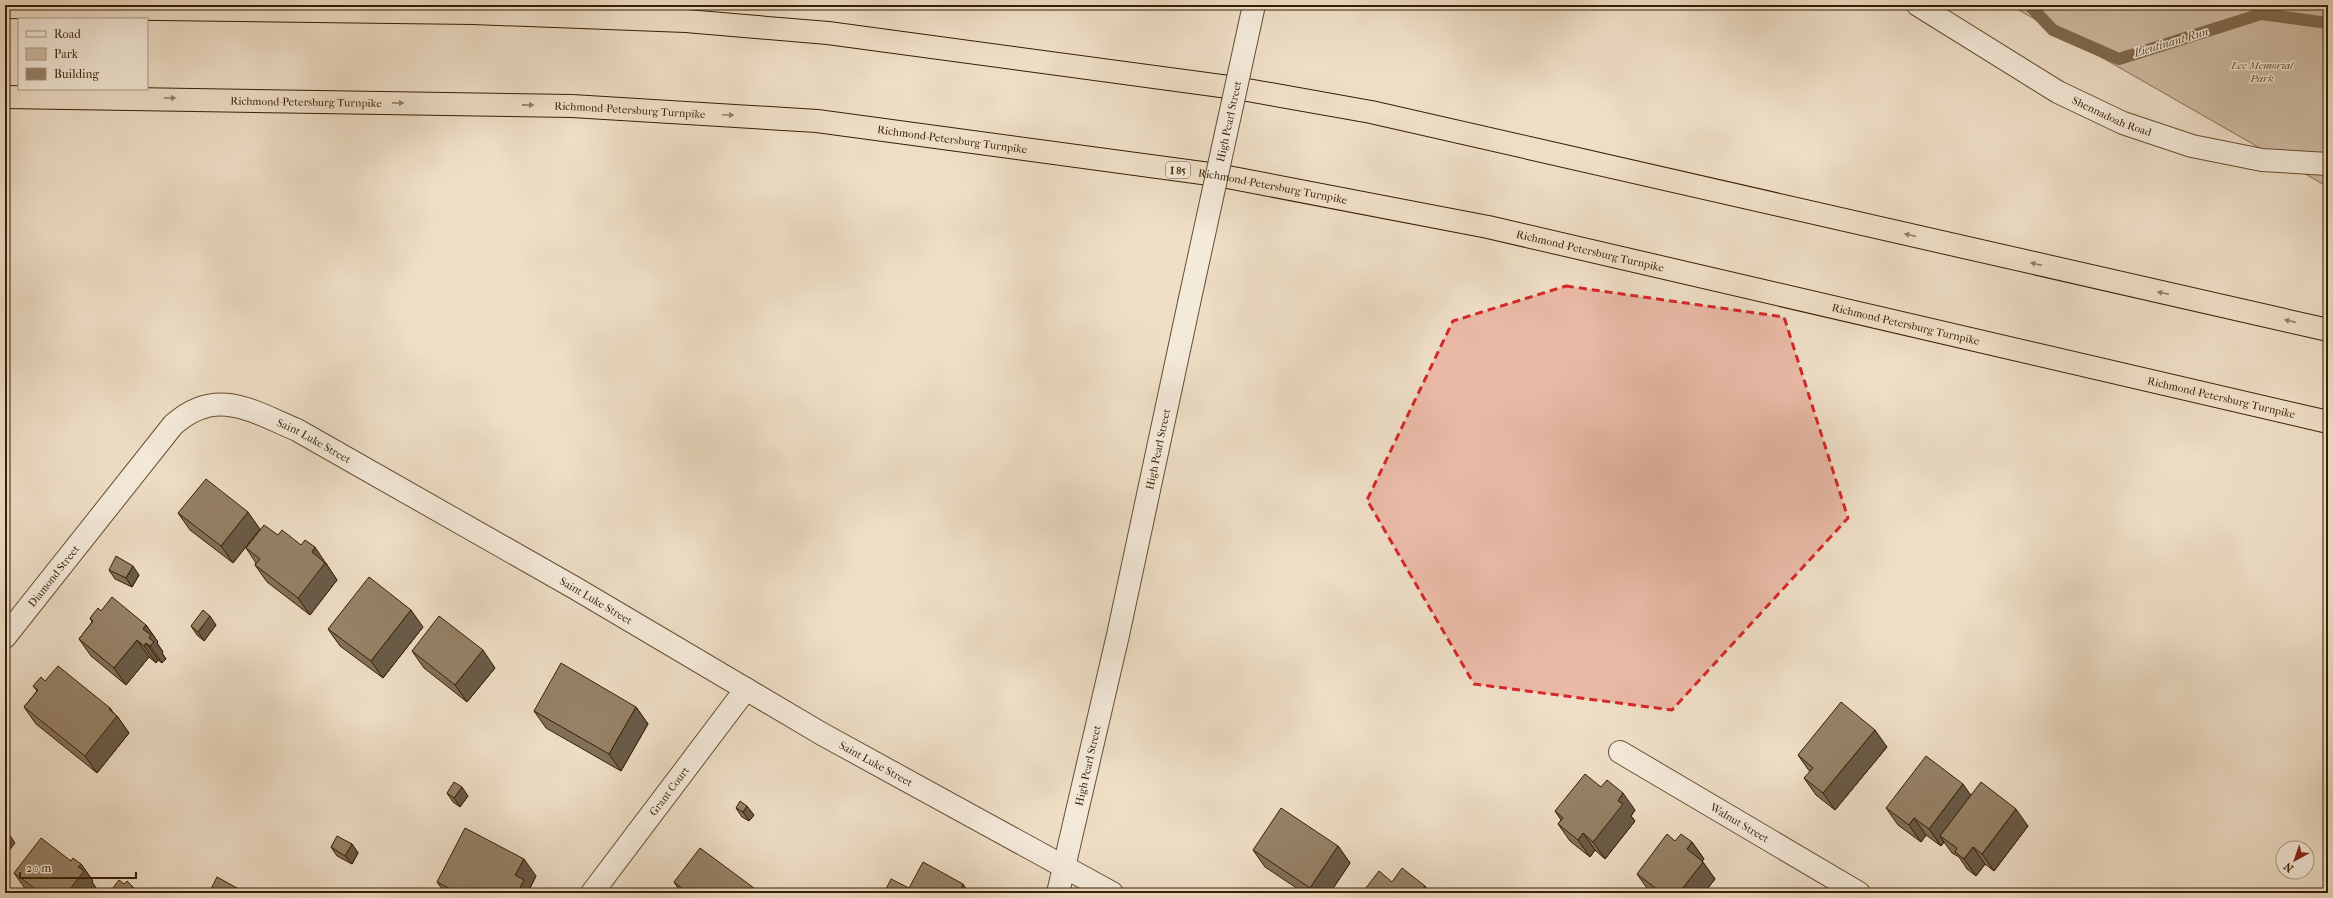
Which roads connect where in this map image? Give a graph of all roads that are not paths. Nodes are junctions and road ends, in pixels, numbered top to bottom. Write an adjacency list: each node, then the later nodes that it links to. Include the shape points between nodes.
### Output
1 (1254, 5): 12 (street, High Pearl Street, bridge, via 1118,635)
2 (1918, 5): 5 (street, Shennadoah Road, via 2058,92 2123,124 2199,148 2262,160)
3 (5, 7): 6 (highway, one-way to 3, via 1379,114 1228,87 828,33 686,21 472,13)
4 (5, 97): 7 (highway, Richmond-Petersburg Turnpike / I 85, one-way to 7, via 572,106 817,120 1217,175 1488,227)
5 (2328, 164)
6 (2328, 330)
7 (2328, 422)
8 (102, 514): 9 (street, Diamond Street); 10 (street, Saint Luke Street, via 183,416 206,405 225,404 297,430 568,584)
9 (5, 637)
10 (746, 689): 12 (street, Saint Luke Street, via 822,734); 13 (street, Grant Court)
11 (1620, 752): 16 (street, Walnut Street)
12 (1065, 867): 14 (street, High Pearl Street); 15 (street, Saint Luke Street)
13 (592, 893)
14 (1058, 893)
15 (1112, 893)
16 (1859, 893)

